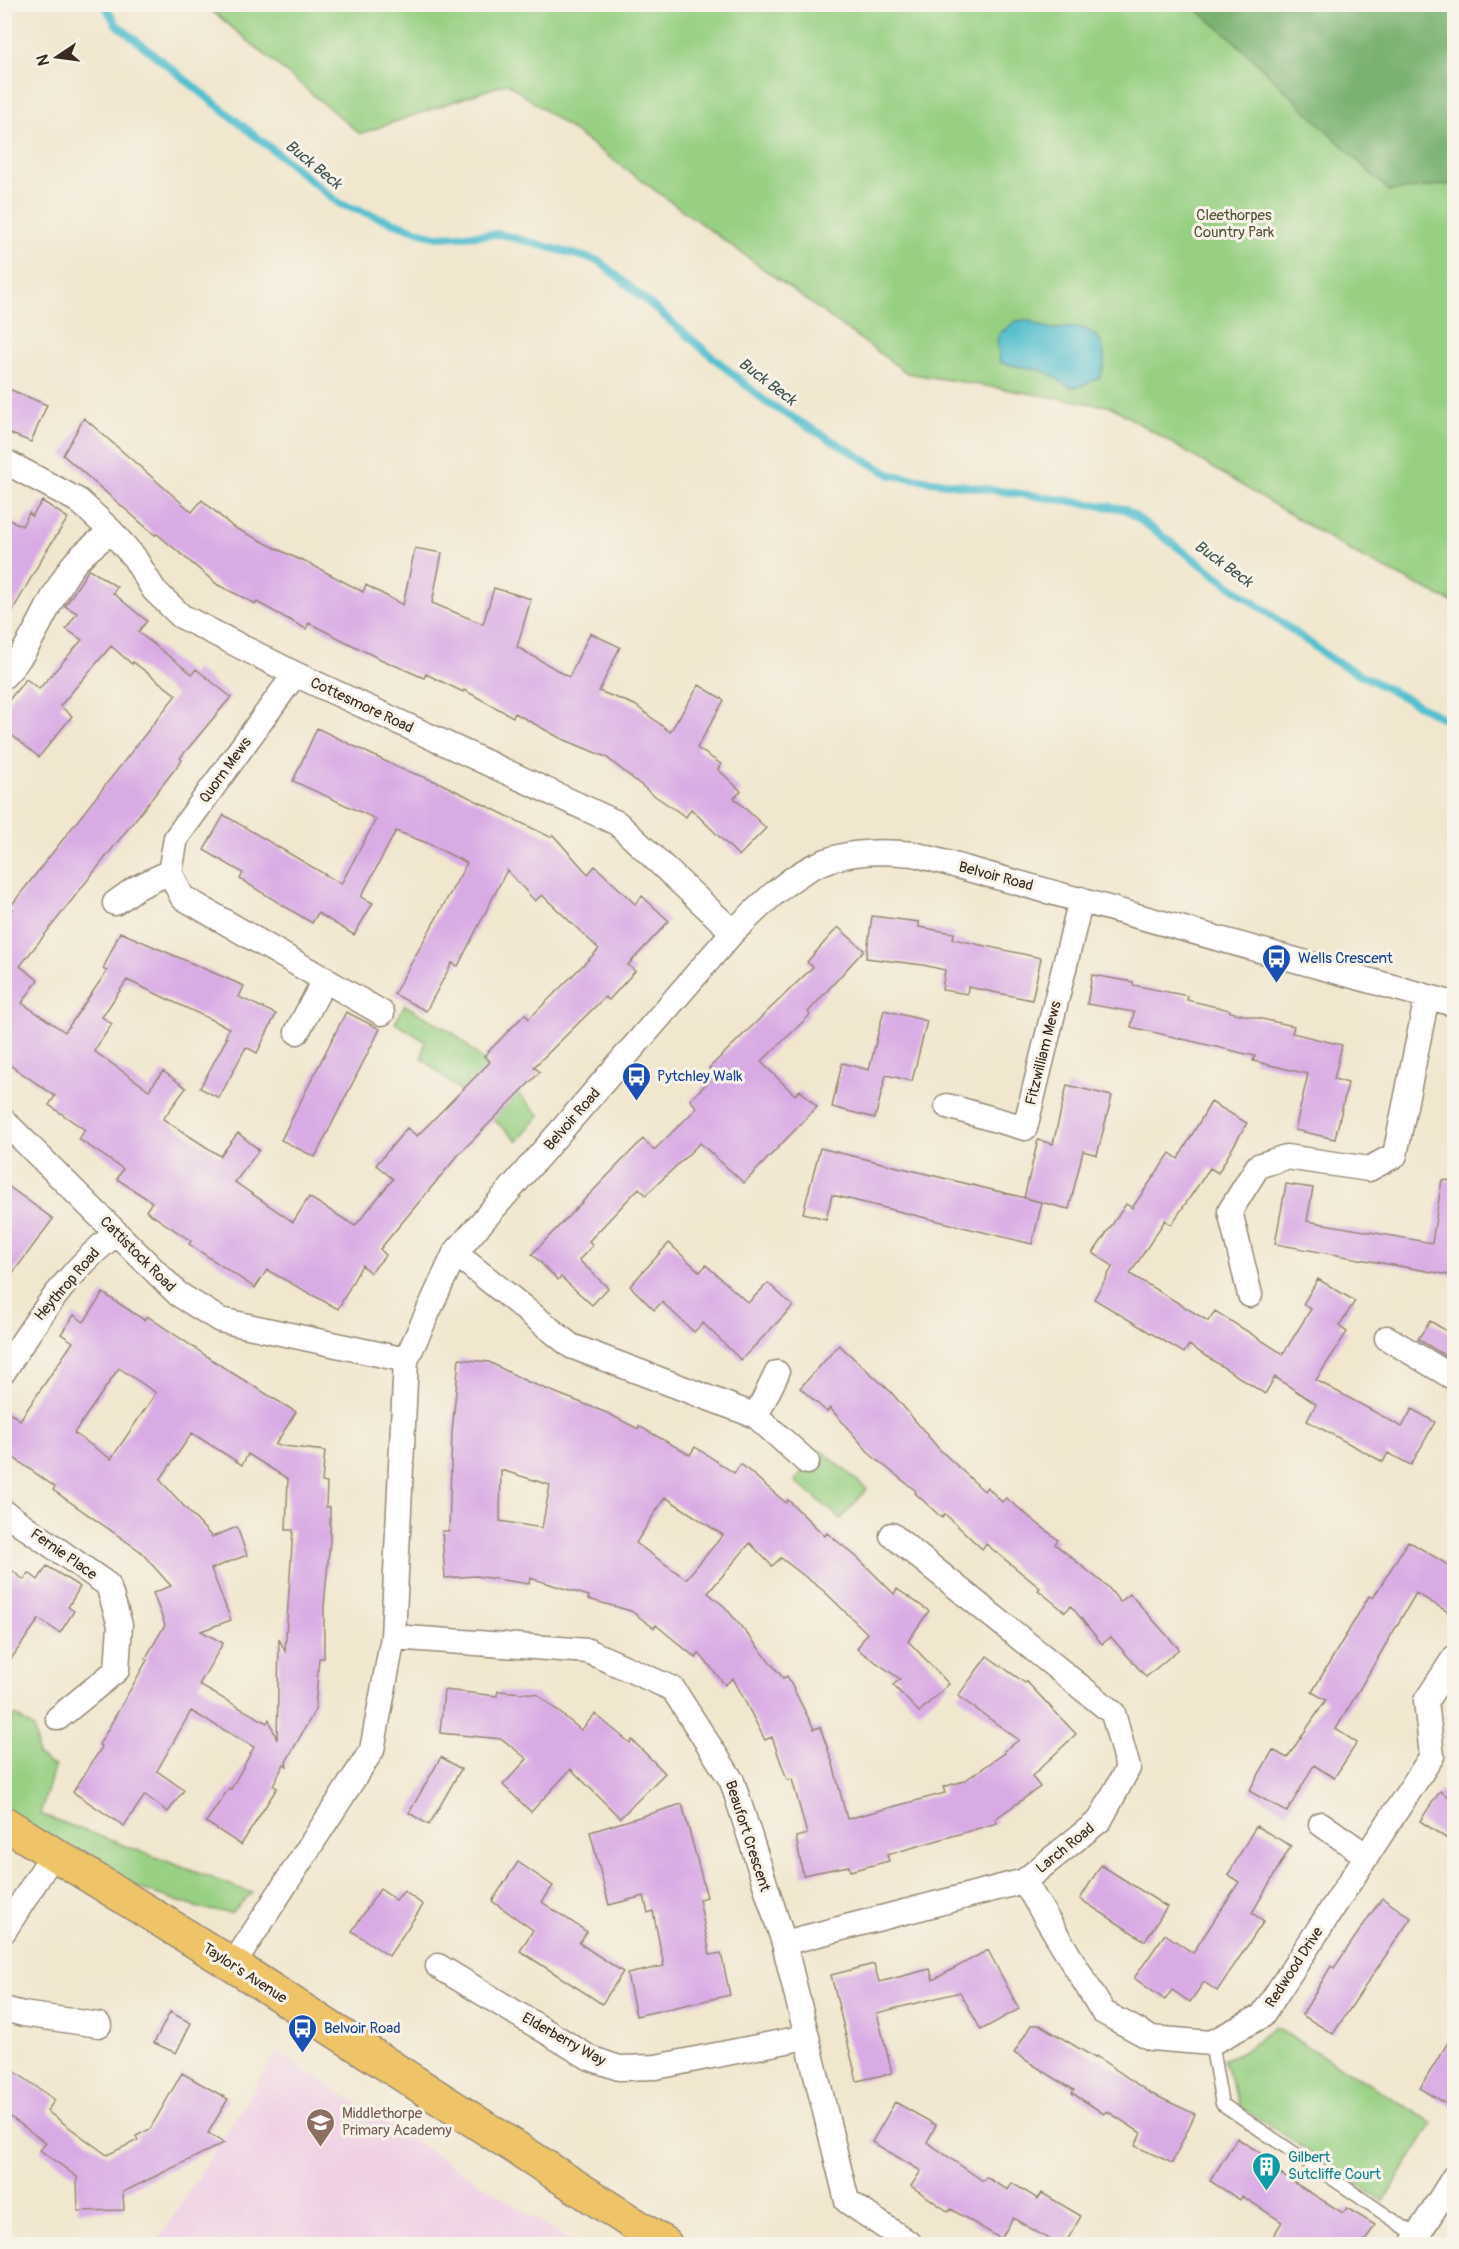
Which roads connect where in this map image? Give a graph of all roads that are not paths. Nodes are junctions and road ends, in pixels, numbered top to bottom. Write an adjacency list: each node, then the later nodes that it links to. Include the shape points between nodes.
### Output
1 (4, 461): 2 (street, Cottesmore Road, via 79,501)
2 (111, 531): 3 (street, Cottesmore Road, via 134,557 154,590 181,615); 4 (street, via 74,563 33,635)
3 (295, 674): 5 (street, Quorn Mews, via 176,838); 8 (street, Cottesmore Road, via 617,823)
4 (4, 676)
5 (170, 872): 7 (street); 9 (street, via 182,897)
6 (1081, 899): 8 (street, Belvoir Road, via 914,854 872,851 844,854 811,866 781,886); 10 (street, Belvoir Road); 14 (street, Fitzwilliam Mews, via 1025,1128)
7 (115, 903)
8 (733, 932): 17 (street, Belvoir Road)
9 (325, 979): 12 (street); 13 (street)
10 (1427, 997): 11 (street, Belvoir Road); 18 (street, via 1395,1155 1369,1169 1286,1157 1258,1166 1230,1211)
11 (1455, 1004)
12 (382, 1013)
13 (297, 1032)
14 (947, 1106)
15 (4, 1121): 16 (street, Cattistock Road)
16 (117, 1233): 20 (street, Cattistock Road, via 177,1294 220,1320); 21 (street, Heythrop Road, via 99,1247 35,1322)
17 (455, 1253): 20 (street, Belvoir Road); 24 (street, via 571,1346)
18 (1250, 1295)
19 (1387, 1338): 23 (street)
20 (406, 1360): 28 (street, Belvoir Road)
21 (4, 1371)
22 (777, 1373): 24 (street)
23 (1455, 1378)
24 (756, 1416): 25 (street)
25 (807, 1462)
26 (4, 1512): 30 (street, Fernie Place, via 108,1585 120,1625 117,1670)
27 (892, 1535): 35 (street, Larch Road, via 1113,1713 1128,1768 1100,1820)
28 (393, 1637): 37 (street, Beaufort Crescent, via 588,1651 673,1689 732,1780); 38 (street, Belvoir Road, via 372,1750)
29 (1455, 1658): 34 (street, Redwood Drive, via 1426,1701 1432,1756)
30 (58, 1718)
31 (4, 1823): 33 (main road, Taylor's Avenue)
32 (1321, 1824): 34 (street)
33 (53, 1854): 36 (street); 38 (main road, Taylor's Avenue)
34 (1366, 1856): 43 (street, Redwood Drive, via 1262,2016)
35 (1024, 1881): 37 (street, Larch Road); 43 (street, via 1103,2012 1151,2038)
36 (4, 1931)
37 (783, 1943): 42 (street, Beaufort Crescent)
38 (233, 1965): 46 (main road, Taylor's Avenue)
39 (438, 1966): 42 (street, Elderberry Way, via 590,2058 619,2068 656,2067)
40 (4, 2009): 41 (street)
41 (99, 2025)
42 (807, 2037): 47 (street, Beaufort Crescent, via 847,2201)
43 (1210, 2043): 45 (lane, via 1222,2104)
44 (1455, 2177): 45 (street)
45 (1414, 2240)
46 (665, 2244)
47 (910, 2244)

